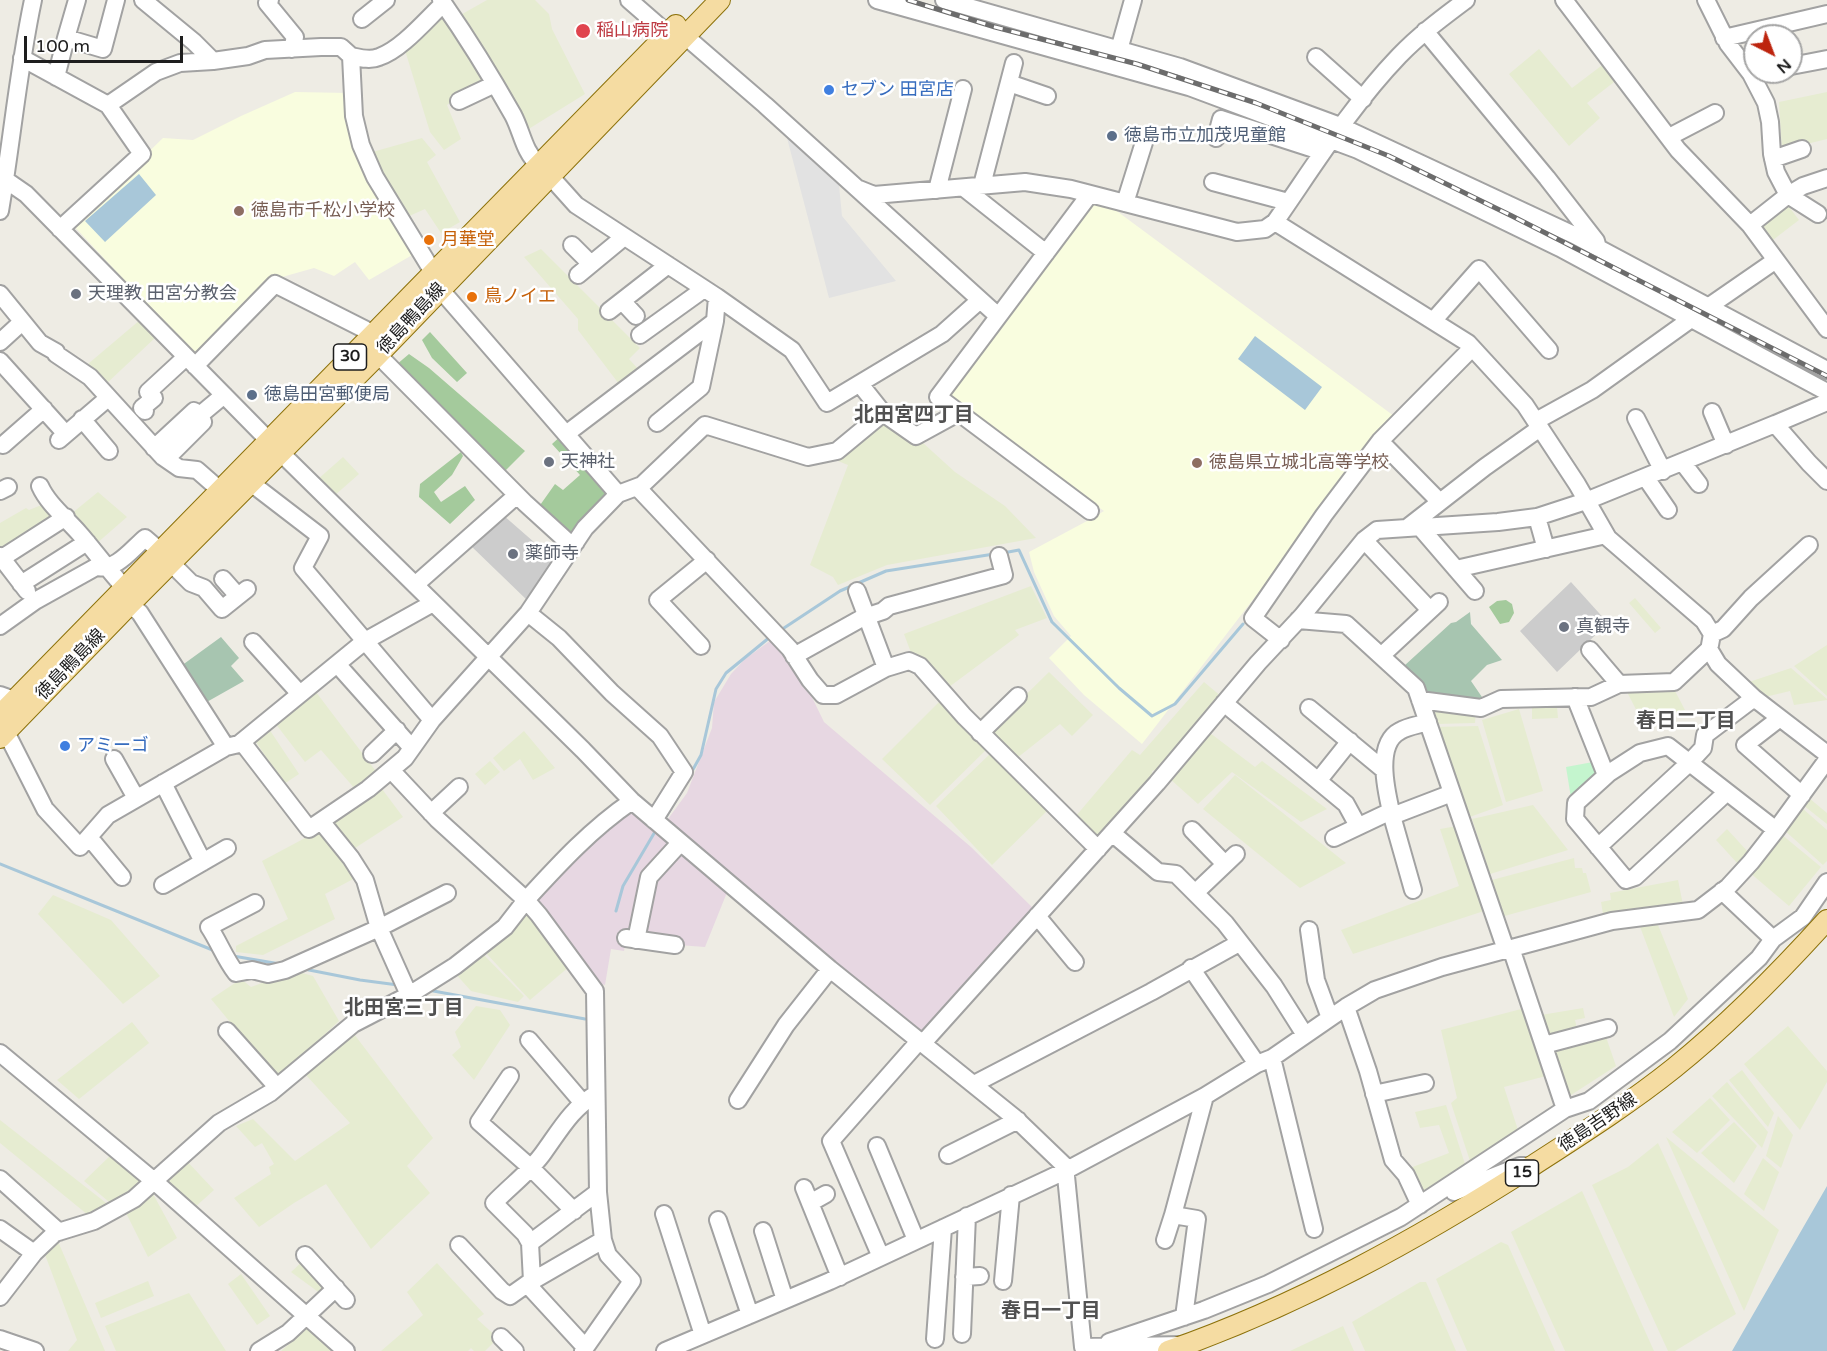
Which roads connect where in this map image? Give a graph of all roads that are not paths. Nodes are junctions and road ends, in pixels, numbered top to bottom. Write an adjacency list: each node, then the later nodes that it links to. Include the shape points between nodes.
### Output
1 (33, 0): 27 (street)
2 (77, 0): 21 (street)
3 (116, 0): 21 (street, via 103,49)
4 (270, 0): 23 (street, via 267,3 295,38)
5 (386, 0): 18 (street)
6 (629, 0): 20 (street)
7 (701, 0): 20 (main road, 徳島鴨島線 / 30)
8 (720, 0): 20 (main road, 徳島鴨島線 / 30)
9 (877, 0): 47 (street, via 1189,87)
10 (944, 0): 24 (street)
11 (1133, 0): 24 (street)
12 (1466, 0): 19 (street)
13 (1564, 0): 45 (street)
14 (1706, 0): 22 (street)
15 (442, 2): 25 (street, via 385,54 365,59); 35 (street)
16 (152, 3): 30 (street)
17 (1827, 14): 22 (street)
18 (362, 20)
19 (1425, 31): 39 (street); 69 (street, via 1547,178)
20 (676, 32): 50 (main road, 徳島鴨島線 / 30); 56 (street)
21 (66, 38): 33 (street)
22 (1724, 38): 29 (street)
23 (292, 49): 25 (street, via 340,47); 30 (street, via 265,50)
24 (1119, 50): 43 (street, via 1179,67)
25 (351, 56): 75 (street, via 354,116 361,145 375,177)
26 (1316, 57): 39 (street)
27 (22, 58): 33 (street); 51 (street)
28 (1827, 58): 32 (street)
29 (1743, 59)
30 (213, 61): 41 (street, via 180,63 156,72)
31 (1014, 63): 34 (street)
32 (1803, 63)
33 (56, 77): 41 (street)
34 (1009, 83): 38 (street); 54 (street)
35 (495, 84): 40 (street); 50 (street, via 530,157)
36 (1760, 84): 49 (street, via 1770,122)
37 (963, 89): 57 (street)
38 (1047, 96)
39 (1363, 99): 43 (street)
40 (459, 101)
41 (108, 105): 66 (street, via 142,154)
42 (1715, 112): 45 (street)
43 (1341, 126): 47 (street); 69 (street)
44 (1146, 136): 61 (street)
45 (1669, 137): 65 (street)
46 (1216, 138): 47 (street, via 1221,119)
47 (1327, 146): 60 (street); 84 (street, via 1358,150 1560,248)
48 (1802, 149): 49 (street)
49 (1773, 159): 59 (street)
50 (544, 170): 67 (street, via 576,205); 75 (main road, 徳島鴨島線 / 30)
51 (3, 178): 62 (street); 66 (street, via 26,194)
52 (1827, 178): 59 (street)
53 (1213, 182): 60 (street)
54 (982, 185): 55 (street); 58 (street, via 1024,182)
55 (964, 188): 57 (street); 70 (street)
56 (858, 189): 57 (street, via 874,195); 78 (street)
57 (937, 190)
58 (1090, 194): 61 (street); 70 (street)
59 (1788, 195): 63 (street); 65 (street)
60 (1288, 202): 64 (street)
61 (1125, 203): 64 (street, via 1237,232 1265,229)
62 (0, 211)
63 (1818, 214)
64 (1275, 222): 86 (street)
65 (1750, 225): 71 (street)
66 (60, 229): 96 (street)
67 (624, 237): 72 (street); 73 (street)
68 (572, 245): 72 (street)
69 (1598, 248): 80 (street)
70 (1046, 253): 83 (street)
71 (1776, 260): 80 (street); 88 (street)
72 (591, 264): 74 (street)
73 (668, 265): 76 (street); 79 (street)
74 (578, 275)
75 (436, 280): 90 (main road, 徳島鴨島線 / 30); 94 (main road, 徳島鴨島線 / 30); 113 (street)
76 (710, 293): 85 (street); 89 (street); 98 (street, via 792,350 827,403)
77 (0, 294): 87 (street)
78 (980, 300): 83 (street); 98 (street, via 942,334)
79 (622, 301): 81 (street); 82 (street)
80 (1708, 307): 97 (street)
81 (609, 311)
82 (636, 316)
83 (998, 316): 107 (street, via 938,398)
84 (1691, 319): 99 (street); 112 (street)
85 (715, 321): 110 (street, via 701,387); 113 (street)
86 (1433, 321): 92 (street); 93 (street, via 1479,268)
87 (22, 322): 91 (street); 101 (street, via 40,343 90,377)
88 (1827, 329)
89 (640, 334)
90 (372, 336): 96 (street, via 275,284); 117 (main road, 徳島鴨島線 / 30)
91 (0, 342)
92 (1472, 348): 112 (street, via 1525,405); 114 (street)
93 (1549, 350)
94 (378, 355): 117 (main road, 徳島鴨島線 / 30); 130 (street)
95 (0, 361): 103 (street)
96 (190, 361): 100 (street); 104 (street, via 148,392 154,398 142,408)
97 (1827, 370)
98 (860, 384): 106 (street)
99 (1827, 392)
100 (224, 395): 117 (street); 119 (street, via 200,415 203,422)
101 (108, 398): 109 (street); 119 (street)
102 (1827, 402): 111 (street)
103 (44, 409): 109 (street, via 62,437); 116 (street)
104 (145, 411)
105 (1712, 412): 115 (street)
106 (883, 413): 107 (street, via 916,436); 127 (street, via 837,451 808,457 705,425)
107 (958, 413): 134 (street)
108 (1636, 418): 121 (street)
109 (82, 419): 118 (street)
110 (657, 423)
111 (1775, 424): 115 (street); 123 (street)
112 (1538, 425): 131 (street); 132 (street)
113 (566, 434): 129 (street)
114 (1380, 441): 132 (street); 162 (street, via 1253,618)
115 (1726, 445): 120 (street)
116 (4, 446)
117 (274, 446): 124 (main road, 徳島鴨島線 / 30); 128 (main road, 徳島鴨島線 / 30); 152 (street)
118 (109, 451)
119 (160, 453): 128 (street, via 179,468 197,470)
120 (1683, 463): 121 (street); 125 (street)
121 (1663, 471): 122 (street)
122 (1646, 478): 131 (street); 133 (street)
123 (1827, 481)
124 (251, 483): 146 (main road, 徳島鴨島線 / 30); 165 (street, via 320,536 303,568)
125 (1699, 484)
126 (40, 486): 135 (street)
127 (637, 487): 129 (street); 147 (street)
128 (221, 490): 146 (main road, 徳島鴨島線 / 30)
129 (618, 494): 141 (street)
130 (517, 495): 141 (street, via 569,543); 152 (street)
131 (1586, 501): 136 (street); 138 (street)
132 (1440, 502): 137 (street)
133 (1668, 510)
134 (1090, 511)
135 (66, 517): 140 (street); 145 (street)
136 (1537, 517): 137 (street); 143 (street)
137 (1413, 527): 139 (street, via 1377,530); 149 (street)
138 (1606, 535): 143 (street); 163 (street, via 1704,621)
139 (1364, 540): 160 (street); 169 (street, via 1434,606)
140 (87, 542): 148 (street); 151 (street)
141 (576, 542): 158 (street)
142 (1809, 545): 163 (street)
143 (1546, 549): 149 (street)
144 (999, 556): 159 (street, via 1004,574 889,606)
145 (1, 557): 151 (street)
146 (166, 557): 148 (street, via 145,538 114,565); 150 (street, via 191,583 204,588 222,609 242,593); 155 (main road, 徳島鴨島線 / 30)
147 (707, 560): 166 (street, via 658,600); 168 (street)
148 (105, 567): 155 (street); 156 (street, via 96,567)
149 (1456, 570): 154 (street)
150 (223, 579)
151 (21, 584): 156 (street)
152 (415, 585): 157 (street)
153 (857, 591): 159 (street)
154 (1474, 591)
155 (127, 596): 177 (main road, 徳島鴨島線 / 30); 185 (main road, 徳島鴨島線 / 30); 189 (street)
156 (35, 601): 161 (street)
157 (433, 603): 165 (street); 170 (street)
158 (528, 613): 170 (street); 209 (street, via 660,736 684,772)
159 (865, 617): 168 (street); 172 (street)
160 (1298, 620): 162 (street); 169 (street, via 1346,624)
161 (0, 626)
162 (1281, 640): 180 (street)
163 (1711, 641): 173 (street, via 1674,682); 178 (street, via 1718,664)
164 (253, 642): 174 (street)
165 (365, 642): 171 (street); 183 (street)
166 (701, 646)
167 (1590, 650): 173 (street)
168 (794, 656): 172 (street, via 823,695 836,695)
169 (1381, 656): 179 (street, via 1416,688)
170 (489, 657): 183 (street); 206 (street)
171 (337, 664): 174 (street); 186 (street)
172 (886, 668): 187 (street, via 909,661 920,666)
173 (1619, 684): 176 (street, via 1591,697)
174 (300, 694): 189 (street)
175 (1018, 696): 187 (street)
176 (1575, 697): 179 (street, via 1501,699 1480,708); 198 (street)
177 (7, 698): 185 (main road, 徳島鴨島線 / 30)
178 (1754, 698): 182 (street); 195 (street, via 1705,735 1703,748)
179 (1420, 700): 184 (street)
180 (1224, 703): 199 (street); 214 (street)
181 (1309, 708): 188 (street)
182 (1780, 718): 192 (street); 204 (street, via 1745,746)
183 (432, 720): 190 (street)
184 (1428, 722): 197 (street, via 1400,731 1390,739); 203 (street)
185 (2, 728): 215 (street, via 45,809 80,847)
186 (397, 730): 190 (street); 191 (street)
187 (980, 733): 220 (street)
188 (1350, 741): 197 (street); 199 (street)
189 (234, 744): 200 (street); 210 (street, via 309,829)
190 (412, 748): 196 (street)
191 (372, 754)
192 (1827, 754)
193 (114, 759): 205 (street)
194 (1827, 760): 204 (street)
195 (1689, 763): 198 (street, via 1668,746 1640,753); 202 (street); 218 (street)
196 (391, 770): 207 (street); 210 (street)
197 (1384, 770): 208 (street)
198 (1606, 775): 218 (street, via 1576,803 1575,819)
199 (1318, 782): 211 (street, via 1346,804)
200 (162, 783): 205 (street); 221 (street)
201 (459, 787): 207 (street)
202 (1727, 792): 213 (street); 218 (street, via 1635,877 1626,880)
203 (1452, 793): 208 (street); 240 (street)
204 (1802, 795): 213 (street)
205 (136, 798): 215 (street, via 108,815)
206 (632, 801): 209 (street); 229 (street, via 582,841)
207 (431, 813): 229 (street)
208 (1391, 813): 211 (street); 225 (street)
209 (654, 820): 217 (street)
210 (321, 821): 235 (street, via 365,880)
211 (1358, 826): 216 (street)
212 (1192, 830): 228 (street, via 1230,859)
213 (1776, 830): 226 (street)
214 (1112, 833): 220 (street); 228 (street, via 1158,872 1176,874)
215 (89, 837): 222 (street)
216 (1334, 838)
217 (680, 843): 239 (street, via 649,877 630,939); 244 (street)
218 (1598, 847)
219 (227, 848): 221 (street)
220 (1098, 849): 232 (street)
221 (203, 862): 224 (street)
222 (122, 877)
223 (1827, 882): 233 (street)
224 (163, 885)
225 (1413, 890)
226 (1722, 891): 237 (street); 240 (street, via 1698,910 1612,921)
227 (447, 893): 235 (street)
228 (1195, 893): 238 (street)
229 (526, 900): 245 (street, via 505,927 480,948); 263 (street, via 595,991)
230 (255, 903): 235 (street, via 209,927 236,973 285,970)
231 (1827, 906): 233 (street)
232 (1037, 916): 242 (street); 253 (street)
233 (1803, 916): 237 (street)
234 (1827, 920): 246 (main road, 徳島吉野線 / 15)
235 (380, 928): 245 (street)
236 (1309, 930): 248 (street, via 1316,980)
237 (1773, 939): 241 (street)
238 (1239, 943): 243 (street); 251 (street, via 1274,986)
239 (675, 945)
240 (1508, 949): 247 (street, via 1375,990); 254 (street)
241 (1759, 958): 246 (street); 265 (street, via 1661,1048 1588,1101)
242 (1075, 962)
243 (1191, 968): 256 (street); 259 (street)
244 (830, 969): 253 (street); 264 (street, via 786,1025)
245 (409, 995): 260 (street, via 352,1024)
246 (1745, 1004): 269 (main road, 徳島吉野線 / 15, via 1675,1068)
247 (1346, 1007): 248 (street); 261 (street)
248 (1330, 1018): 251 (street)
249 (1608, 1028): 254 (street)
250 (227, 1031): 260 (street)
251 (1305, 1035): 256 (street)
252 (529, 1040): 263 (street)
253 (922, 1041): 259 (street); 296 (street, via 831,1141)
254 (1544, 1045): 265 (street)
255 (0, 1053): 273 (street)
256 (1265, 1061): 262 (street); 286 (street)
257 (510, 1076): 270 (street, via 479,1122)
258 (1425, 1083): 261 (street)
259 (974, 1084): 266 (street)
260 (277, 1087): 273 (street, via 219,1122)
261 (1374, 1094): 278 (street, via 1393,1160 1406,1175)
262 (1205, 1095): 271 (street); 281 (street)
263 (589, 1098): 270 (street); 274 (street)
264 (738, 1100)
265 (1565, 1109): 276 (street)
266 (1018, 1120): 268 (street); 271 (street)
267 (877, 1146): 290 (street)
268 (948, 1155)
269 (1532, 1166): 276 (street, via 1520,1166 1455,1192); 311 (main road, 徳島吉野線 / 15, via 1340,1277)
270 (530, 1167): 279 (street); 292 (street, via 494,1203)
271 (1065, 1170): 277 (street); 314 (street)
272 (0, 1179): 288 (street)
273 (154, 1181): 288 (street, via 134,1199 94,1221); 303 (street)
274 (598, 1192): 279 (street); 289 (street)
275 (826, 1194): 297 (street, via 807,1196)
276 (1435, 1195): 278 (street)
277 (1011, 1196): 282 (street); 298 (street)
278 (1420, 1205): 304 (street, via 1268,1284)
279 (574, 1211): 292 (street)
280 (664, 1214): 306 (street)
281 (1173, 1215): 291 (street); 304 (street, via 1197,1219)
282 (967, 1216): 284 (street); 305 (street, via 972,1277)
283 (718, 1220): 302 (street)
284 (943, 1228): 290 (street); 309 (street)
285 (0, 1229): 294 (street)
286 (1314, 1229)
287 (763, 1231): 301 (street)
288 (59, 1232): 294 (street)
289 (603, 1240): 299 (street); 312 (street, via 608,1255 632,1281)
290 (916, 1240): 296 (street)
291 (1165, 1240)
292 (530, 1243): 299 (street)
293 (459, 1245): 299 (street, via 510,1296)
294 (34, 1253): 300 (street)
295 (305, 1255): 303 (street, via 341,1294)
296 (881, 1257): 297 (street)
297 (840, 1276): 301 (street)
298 (1004, 1281)
299 (529, 1282): 312 (street)
300 (0, 1297)
301 (785, 1300): 302 (street)
302 (750, 1315): 306 (street)
303 (305, 1316): 313 (street); 316 (street, via 288,1333)
304 (1184, 1317): 310 (street)
305 (967, 1329)
306 (703, 1335): 318 (street)
307 (501, 1337): 317 (street)
308 (0, 1339): 315 (street)
309 (935, 1339)
310 (1100, 1347): 311 (street); 314 (street)
311 (1177, 1348)
312 (584, 1349)
313 (341, 1350)
314 (1078, 1350)
315 (35, 1351)
316 (259, 1351)
317 (515, 1351)
318 (664, 1351)

